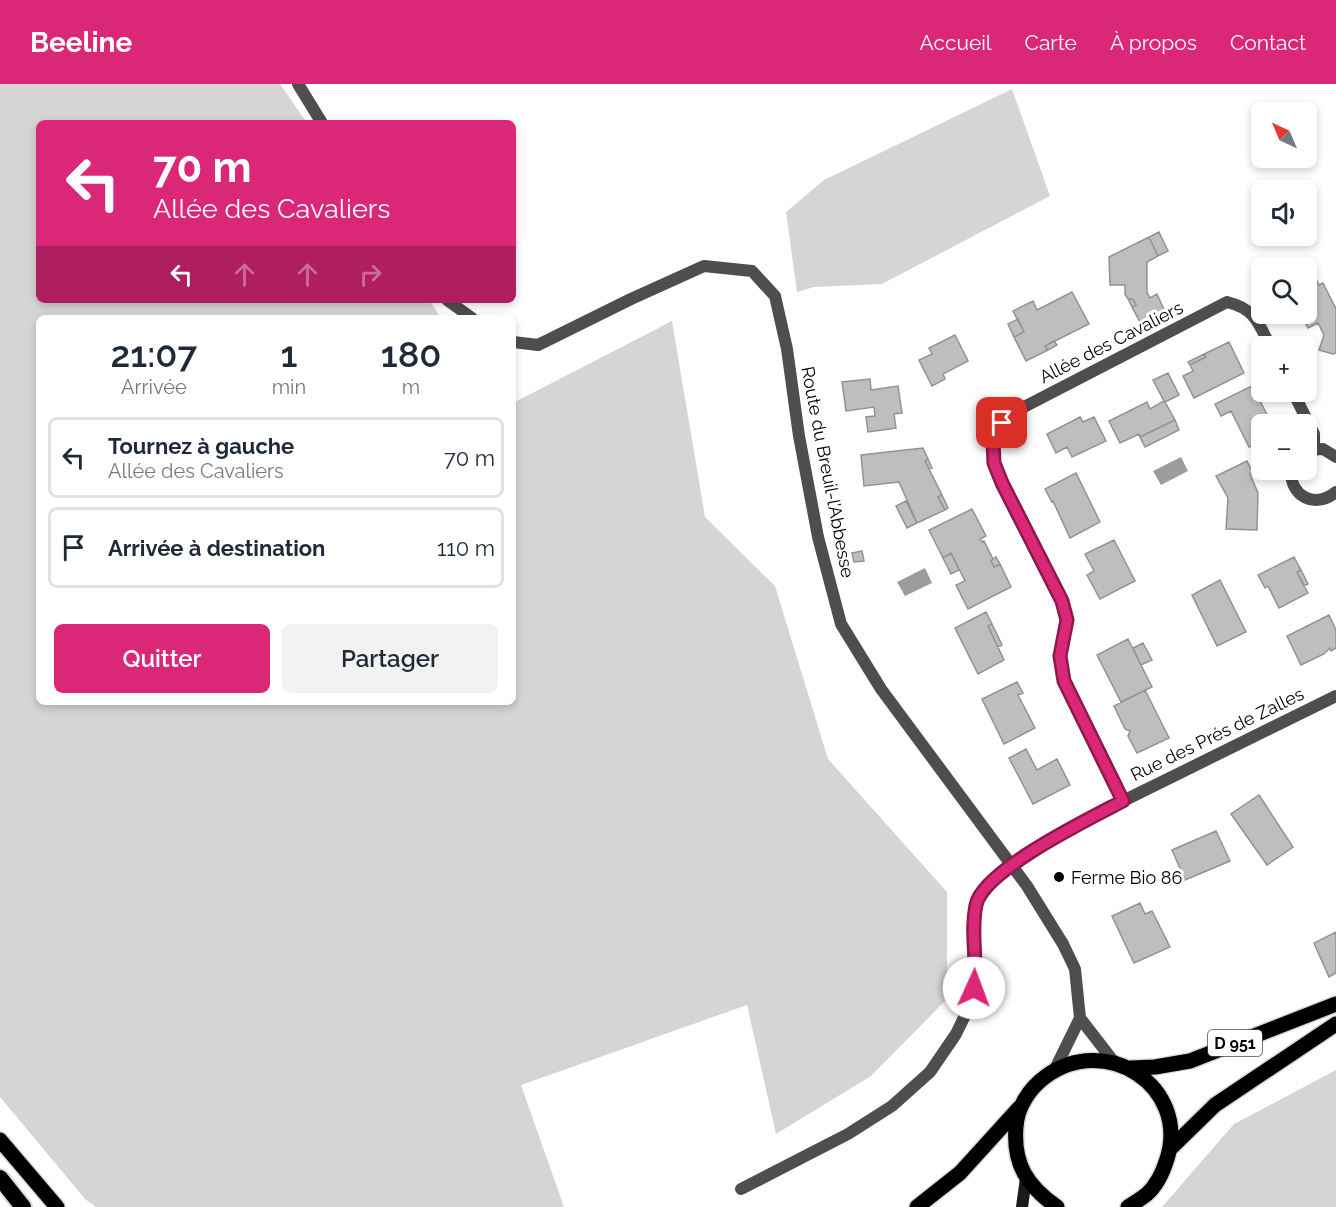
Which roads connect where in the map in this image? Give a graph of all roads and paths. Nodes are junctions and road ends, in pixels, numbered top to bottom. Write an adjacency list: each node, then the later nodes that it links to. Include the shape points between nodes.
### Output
1 (298, 84): 2 (street)
2 (320, 120)
3 (451, 303): 4 (street)
4 (468, 315)
5 (1265, 336): 12 (street, Allée des Cavaliers, via 1244,307 1227,302 1022,408 1002,423 993,441 994,463 1002,483 1062,601 1067,620 1060,656 1064,681)
6 (516, 342): 13 (street, Route du Breuil-l’Abbesse, via 538,345 704,266 752,271 775,296 818,537 841,624 881,689)
7 (1317, 448): 8 (street)
8 (1336, 457)
9 (1292, 480): 10 (street, via 1304,497 1321,500)
10 (1336, 492)
11 (1336, 696): 12 (street, Rue des Prés de Zalles)
12 (1123, 801): 13 (street, Rue des Prés de Zalles, via 1041,844)
13 (1011, 866): 15 (street, Route du Breuil-l’Abbesse, via 1027,886 1075,969); 25 (street, Rue des Prés de Zalles, via 992,881 976,903 972,1001 956,1034 930,1072 892,1106 848,1134)
14 (1336, 1004): 18 (main road, D 951, via 1190,1061)
15 (1080, 1018): 17 (street); 19 (street)
16 (1336, 1023): 22 (main road, D 951, via 1215,1105)
17 (1114, 1062): 18 (main road); 19 (main road, via 1094,1059)
18 (1130, 1068): 22 (main road, via 1149,1082 1163,1101 1170,1124)
19 (1055, 1069): 20 (main road, via 1036,1084)
20 (1023, 1103): 24 (main road, via 1015,1141); 28 (main road, via 960,1173)
21 (0, 1140): 27 (main road)
22 (1171, 1148): 31 (main road, via 1163,1173 1147,1194)
23 (0, 1178): 26 (highway)
24 (1026, 1178): 29 (main road); 30 (main road)
25 (741, 1190)
26 (23, 1207)
27 (57, 1207)
28 (917, 1207)
29 (1022, 1207)
30 (1057, 1207)
31 (1128, 1207)

